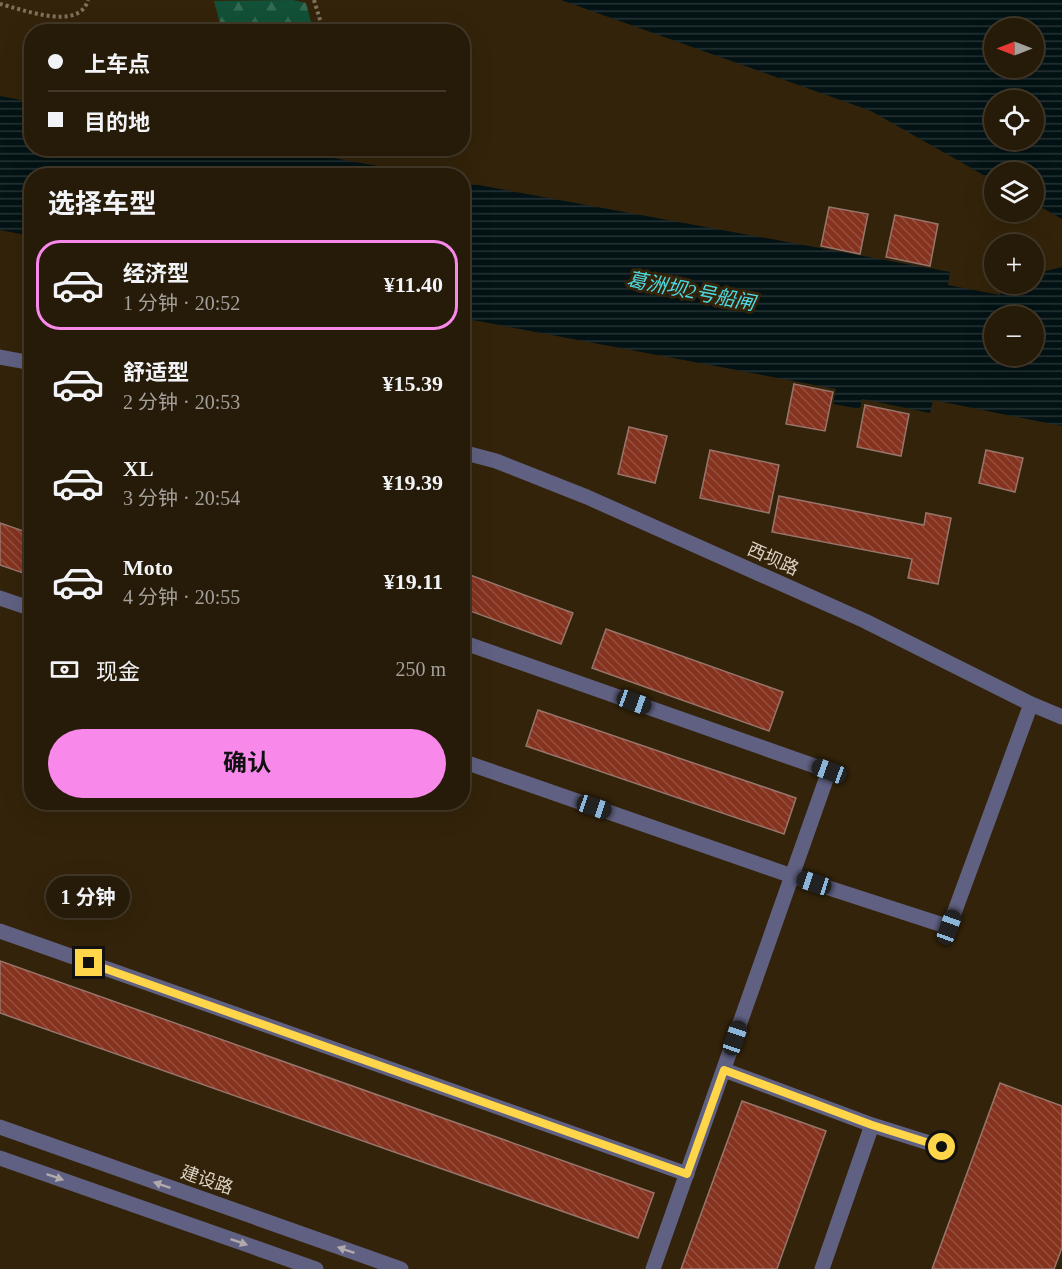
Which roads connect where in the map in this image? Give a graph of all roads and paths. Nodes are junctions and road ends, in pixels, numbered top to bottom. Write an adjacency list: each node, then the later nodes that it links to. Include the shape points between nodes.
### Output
1 (88, 0): 3 (path, via 78,14 68,17)
2 (314, 0): 4 (path)
3 (0, 4)
4 (321, 24)
5 (0, 357): 6 (lane)
6 (24, 362)
7 (470, 454): 11 (lane, 西坝路, via 597,501 865,621)
8 (0, 598): 9 (lane)
9 (24, 606)
10 (470, 645): 14 (lane, via 829,771)
11 (1031, 704): 12 (lane, 西坝路); 14 (lane, via 949,927)
12 (1062, 717)
13 (470, 764): 14 (lane)
14 (792, 876): 16 (lane)
15 (0, 932): 21 (lane)
16 (724, 1070): 17 (lane); 21 (lane)
17 (872, 1125): 19 (lane); 25 (lane)
18 (0, 1127): 23 (lane, 建设路, one-way to 18)
19 (942, 1147)
20 (0, 1158): 22 (lane, one-way to 22)
21 (687, 1174): 24 (lane)
22 (316, 1269)
23 (401, 1269)
24 (653, 1269)
25 (822, 1269)

